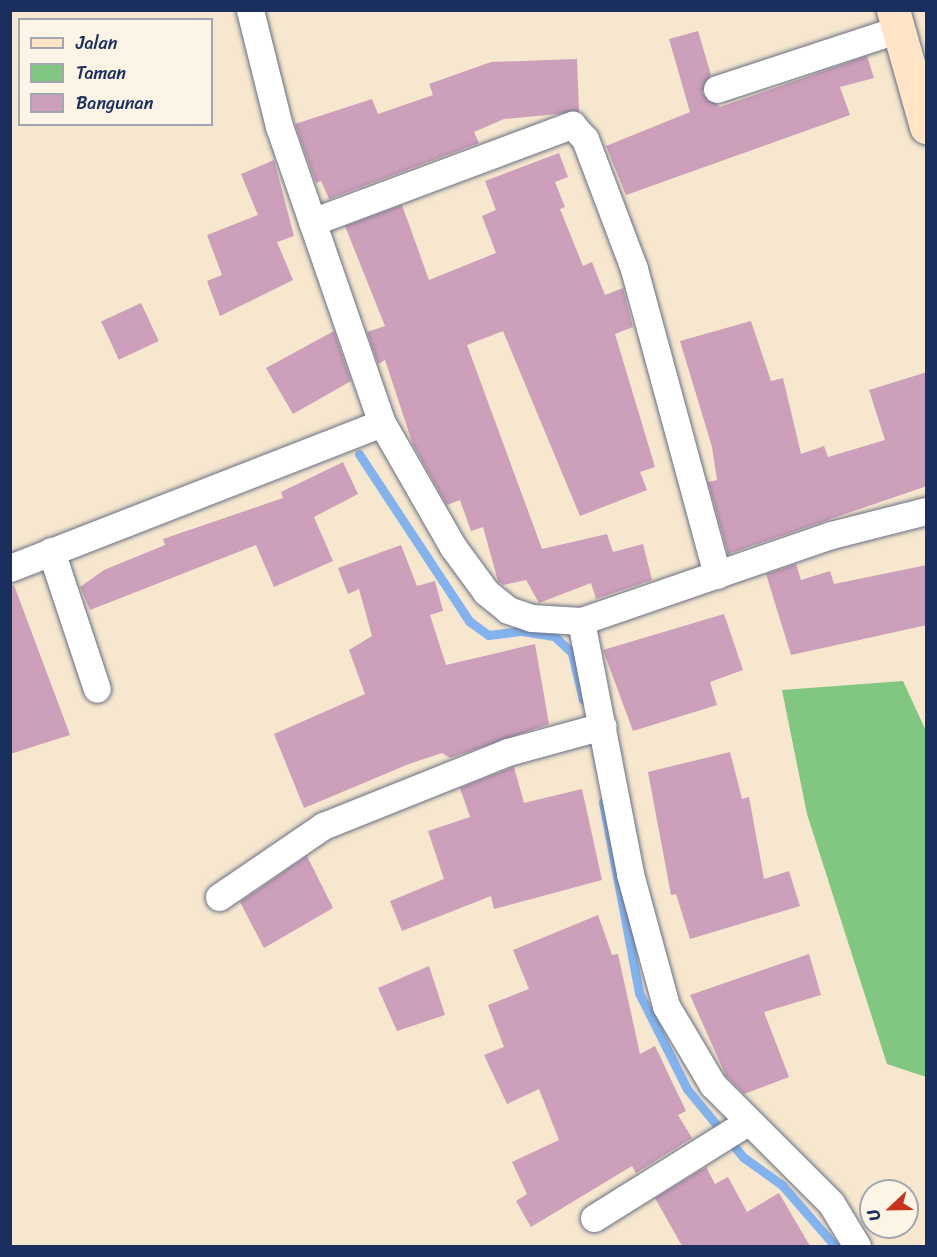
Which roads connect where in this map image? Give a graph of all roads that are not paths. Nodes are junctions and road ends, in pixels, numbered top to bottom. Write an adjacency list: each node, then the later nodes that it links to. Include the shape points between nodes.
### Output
1 (250, 10): 5 (street)
2 (896, 20): 3 (street); 4 (main road)
3 (717, 89)
4 (927, 127)
5 (312, 222): 6 (street); 10 (street, via 572,125 585,139 634,269)
6 (382, 423): 8 (street); 11 (street, via 431,513 486,592 508,610 531,618)
7 (927, 510): 10 (street, via 831,535)
8 (51, 550): 9 (street); 12 (street)
9 (10, 568)
10 (717, 575): 11 (street)
11 (581, 621): 13 (street)
12 (97, 689)
13 (603, 726): 14 (street, via 508,752 323,826); 15 (street, via 630,874 666,1006 690,1054)
14 (219, 897)
15 (746, 1123): 16 (street); 17 (street, via 831,1203)
16 (594, 1218)
17 (857, 1246)

